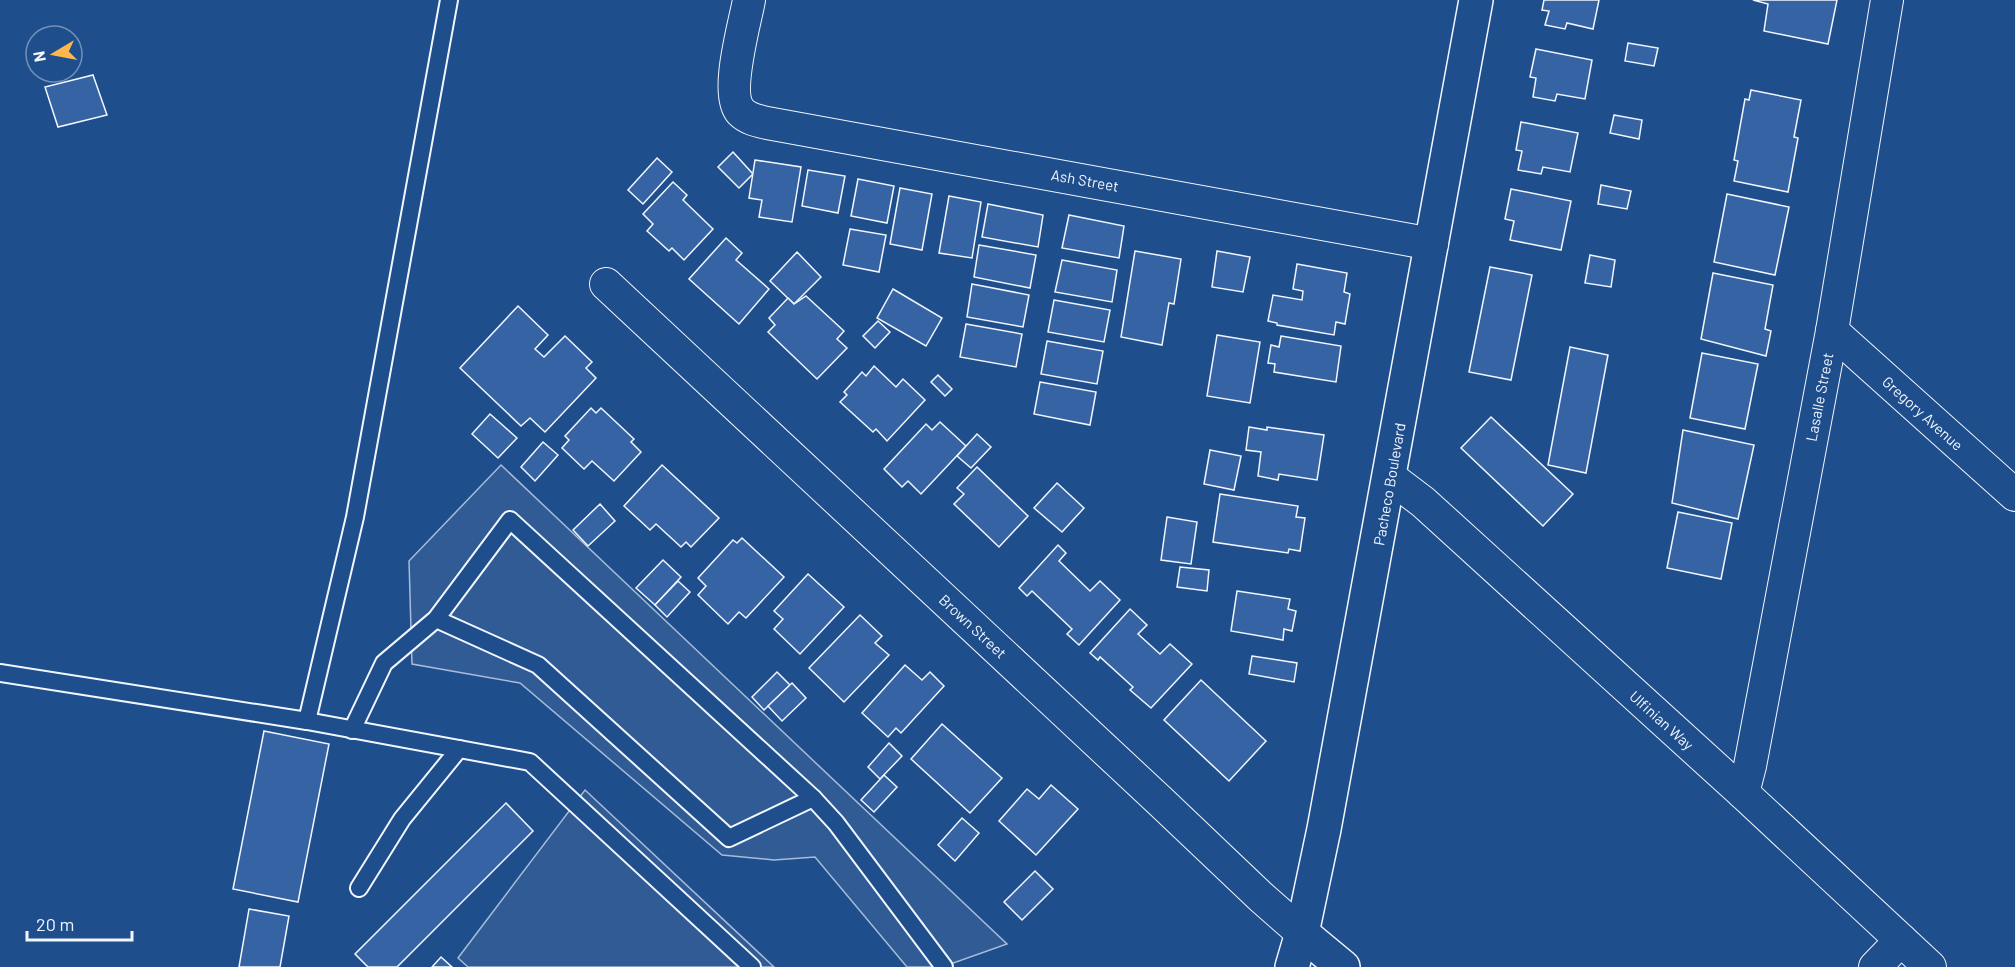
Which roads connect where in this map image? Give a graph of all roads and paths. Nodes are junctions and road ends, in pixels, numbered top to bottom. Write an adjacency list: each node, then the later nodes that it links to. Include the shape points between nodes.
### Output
1 (449, 0): 12 (lane, via 355,517)
2 (749, 0): 5 (street, Ash Street, via 734,81 739,111 750,118)
3 (1476, 0): 5 (main road, Pacheco Boulevard)
4 (1887, 0): 7 (street, Lasalle Street)
5 (1432, 244): 8 (main road, Pacheco Boulevard)
6 (606, 284): 18 (street, Brown Street)
7 (1832, 331): 9 (street, Gregory Avenue); 15 (street, Lasalle Street)
8 (1390, 477): 15 (street, Ulfinian Way); 18 (main road, Pacheco Boulevard)
9 (2015, 495)
10 (436, 619): 13 (lane, via 384,663); 16 (lane, via 538,665 729,838); 16 (lane, via 510,520)
11 (0, 673): 12 (lane)
12 (307, 721): 13 (lane)
13 (352, 730): 14 (lane)
14 (459, 749): 17 (lane, via 402,819); 20 (lane, via 530,762)
15 (1743, 793): 19 (street, Ulfinian Way)
16 (813, 798): 21 (lane)
17 (359, 888)
18 (1302, 933): 22 (main road, Pacheco Boulevard); 23 (main road, Brown Street)
19 (1901, 940): 24 (street); 25 (street, Ulfinian Way)
20 (752, 967)
21 (944, 967)
22 (1292, 967)
23 (1343, 967)
24 (1875, 967)
25 (1930, 967)

